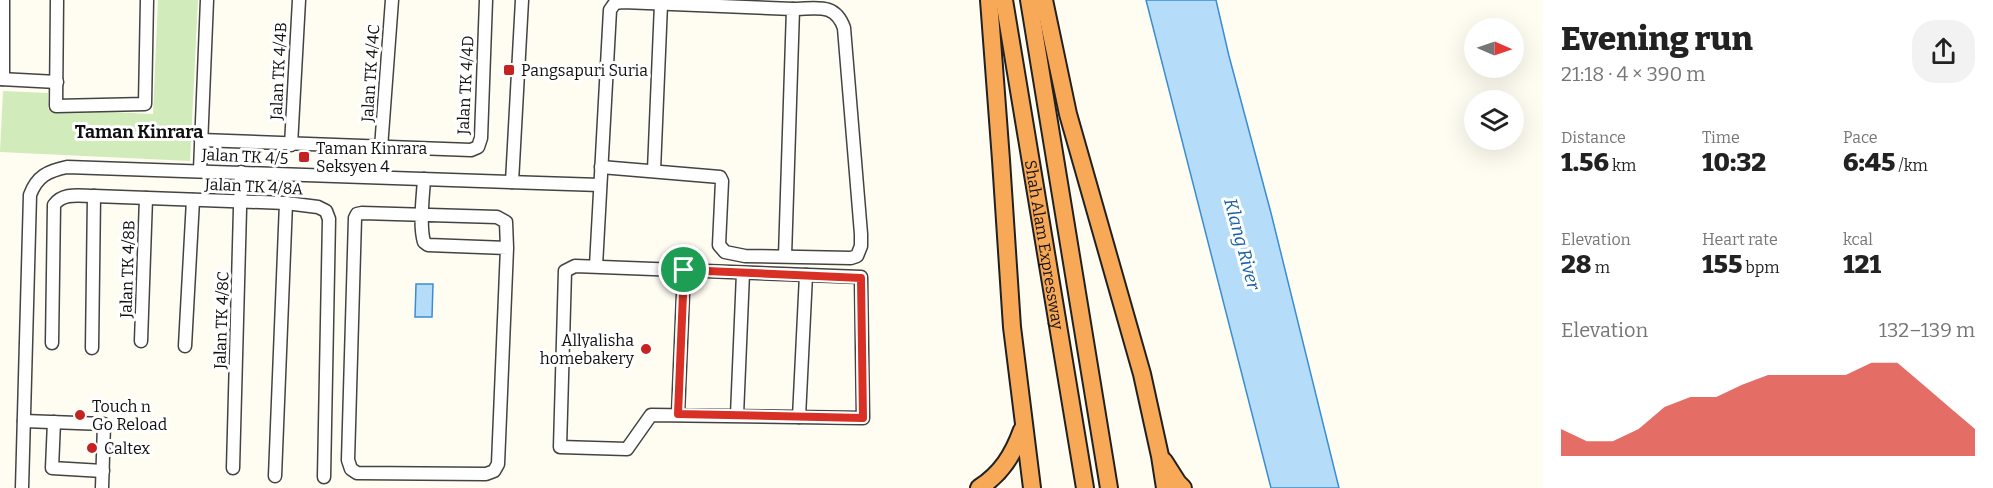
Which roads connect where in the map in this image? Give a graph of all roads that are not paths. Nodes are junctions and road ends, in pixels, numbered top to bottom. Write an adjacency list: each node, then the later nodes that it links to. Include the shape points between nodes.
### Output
1 (3, 0): 15 (street)
2 (57, 0): 16 (street)
3 (147, 0): 16 (street, via 145,104 56,106)
4 (207, 0): 17 (street)
5 (298, 0): 18 (street, Jalan TK 4/4B)
6 (392, 0): 19 (street, Jalan TK 4/4C)
7 (486, 0): 19 (street, Jalan TK 4/4D, via 478,147)
8 (522, 0): 25 (street)
9 (988, 0): 48 (highway)
10 (1004, 0): 58 (highway, Shah Alam Expressway)
11 (1029, 0): 59 (highway, Shah Alam Expressway)
12 (1044, 0): 49 (highway, via 1068,114 1142,374)
13 (661, 4): 14 (street); 20 (street, via 622,2 615,3 610,10); 22 (street)
14 (793, 9): 34 (street); 34 (street, via 827,9 840,17 844,28 861,246 851,258)
15 (1, 79): 16 (street)
16 (57, 82)
17 (201, 140): 18 (street, Jalan TK 4/4D); 21 (street)
18 (291, 145): 19 (street, Jalan TK 4/4D)
19 (381, 148)
20 (601, 167): 22 (street); 26 (street)
21 (200, 170): 23 (street, Jalan TK 4/5); 46 (street, Jalan TK 4/5, via 67,167 41,176 34,185 30,195)
22 (654, 170): 34 (street, via 720,177 719,245 725,252)
23 (241, 172): 24 (street, Jalan TK 4/5); 30 (street, Jalan TK 4/8C)
24 (424, 179): 25 (street, Jalan TK 4/5); 32 (street)
25 (512, 182): 26 (street, Jalan TK 4/5)
26 (600, 185): 35 (street)
27 (94, 196): 28 (street, Jalan TK 4/8A); 40 (street, Jalan TK 4/8A, via 65,196 54,206); 42 (street)
28 (146, 198): 29 (street, Jalan TK 4/8A); 39 (street, Jalan TK 4/8B)
29 (193, 200): 30 (street, Jalan TK 4/8A); 41 (street)
30 (241, 201): 31 (street, Jalan TK 4/8A); 50 (street, Jalan TK 4/8C)
31 (286, 203): 52 (street); 53 (street, Jalan TK 4/8A, via 318,207 330,219)
32 (423, 215): 33 (street, via 502,219 507,227); 33 (street, via 422,237 428,245); 33 (street, via 362,213 355,218 348,460 357,473 494,471 498,464)
33 (507, 248)
34 (785, 256)
35 (596, 266): 36 (street); 43 (street, via 566,270 560,447 627,449 651,415)
36 (684, 270): 37 (street); 43 (street)
37 (743, 273): 38 (street); 44 (street)
38 (806, 275): 45 (street); 45 (street, via 861,278 863,418)
39 (141, 341)
40 (52, 343)
41 (185, 346)
42 (92, 348)
43 (678, 414): 44 (street)
44 (737, 415): 45 (street)
45 (799, 417)
46 (24, 421): 47 (street); 54 (street, Jalan TK 4/5)
47 (54, 422): 51 (street, via 104,424); 51 (street, via 52,468)
48 (1023, 427): 56 (highway, via 1005,465); 57 (highway)
49 (1161, 456): 60 (highway); 61 (highway)
50 (233, 468)
51 (103, 471): 55 (street)
52 (275, 476)
53 (324, 477)
54 (22, 488)
55 (102, 488)
56 (979, 488)
57 (1032, 488)
58 (1085, 488)
59 (1109, 488)
60 (1165, 488)
61 (1183, 488)

